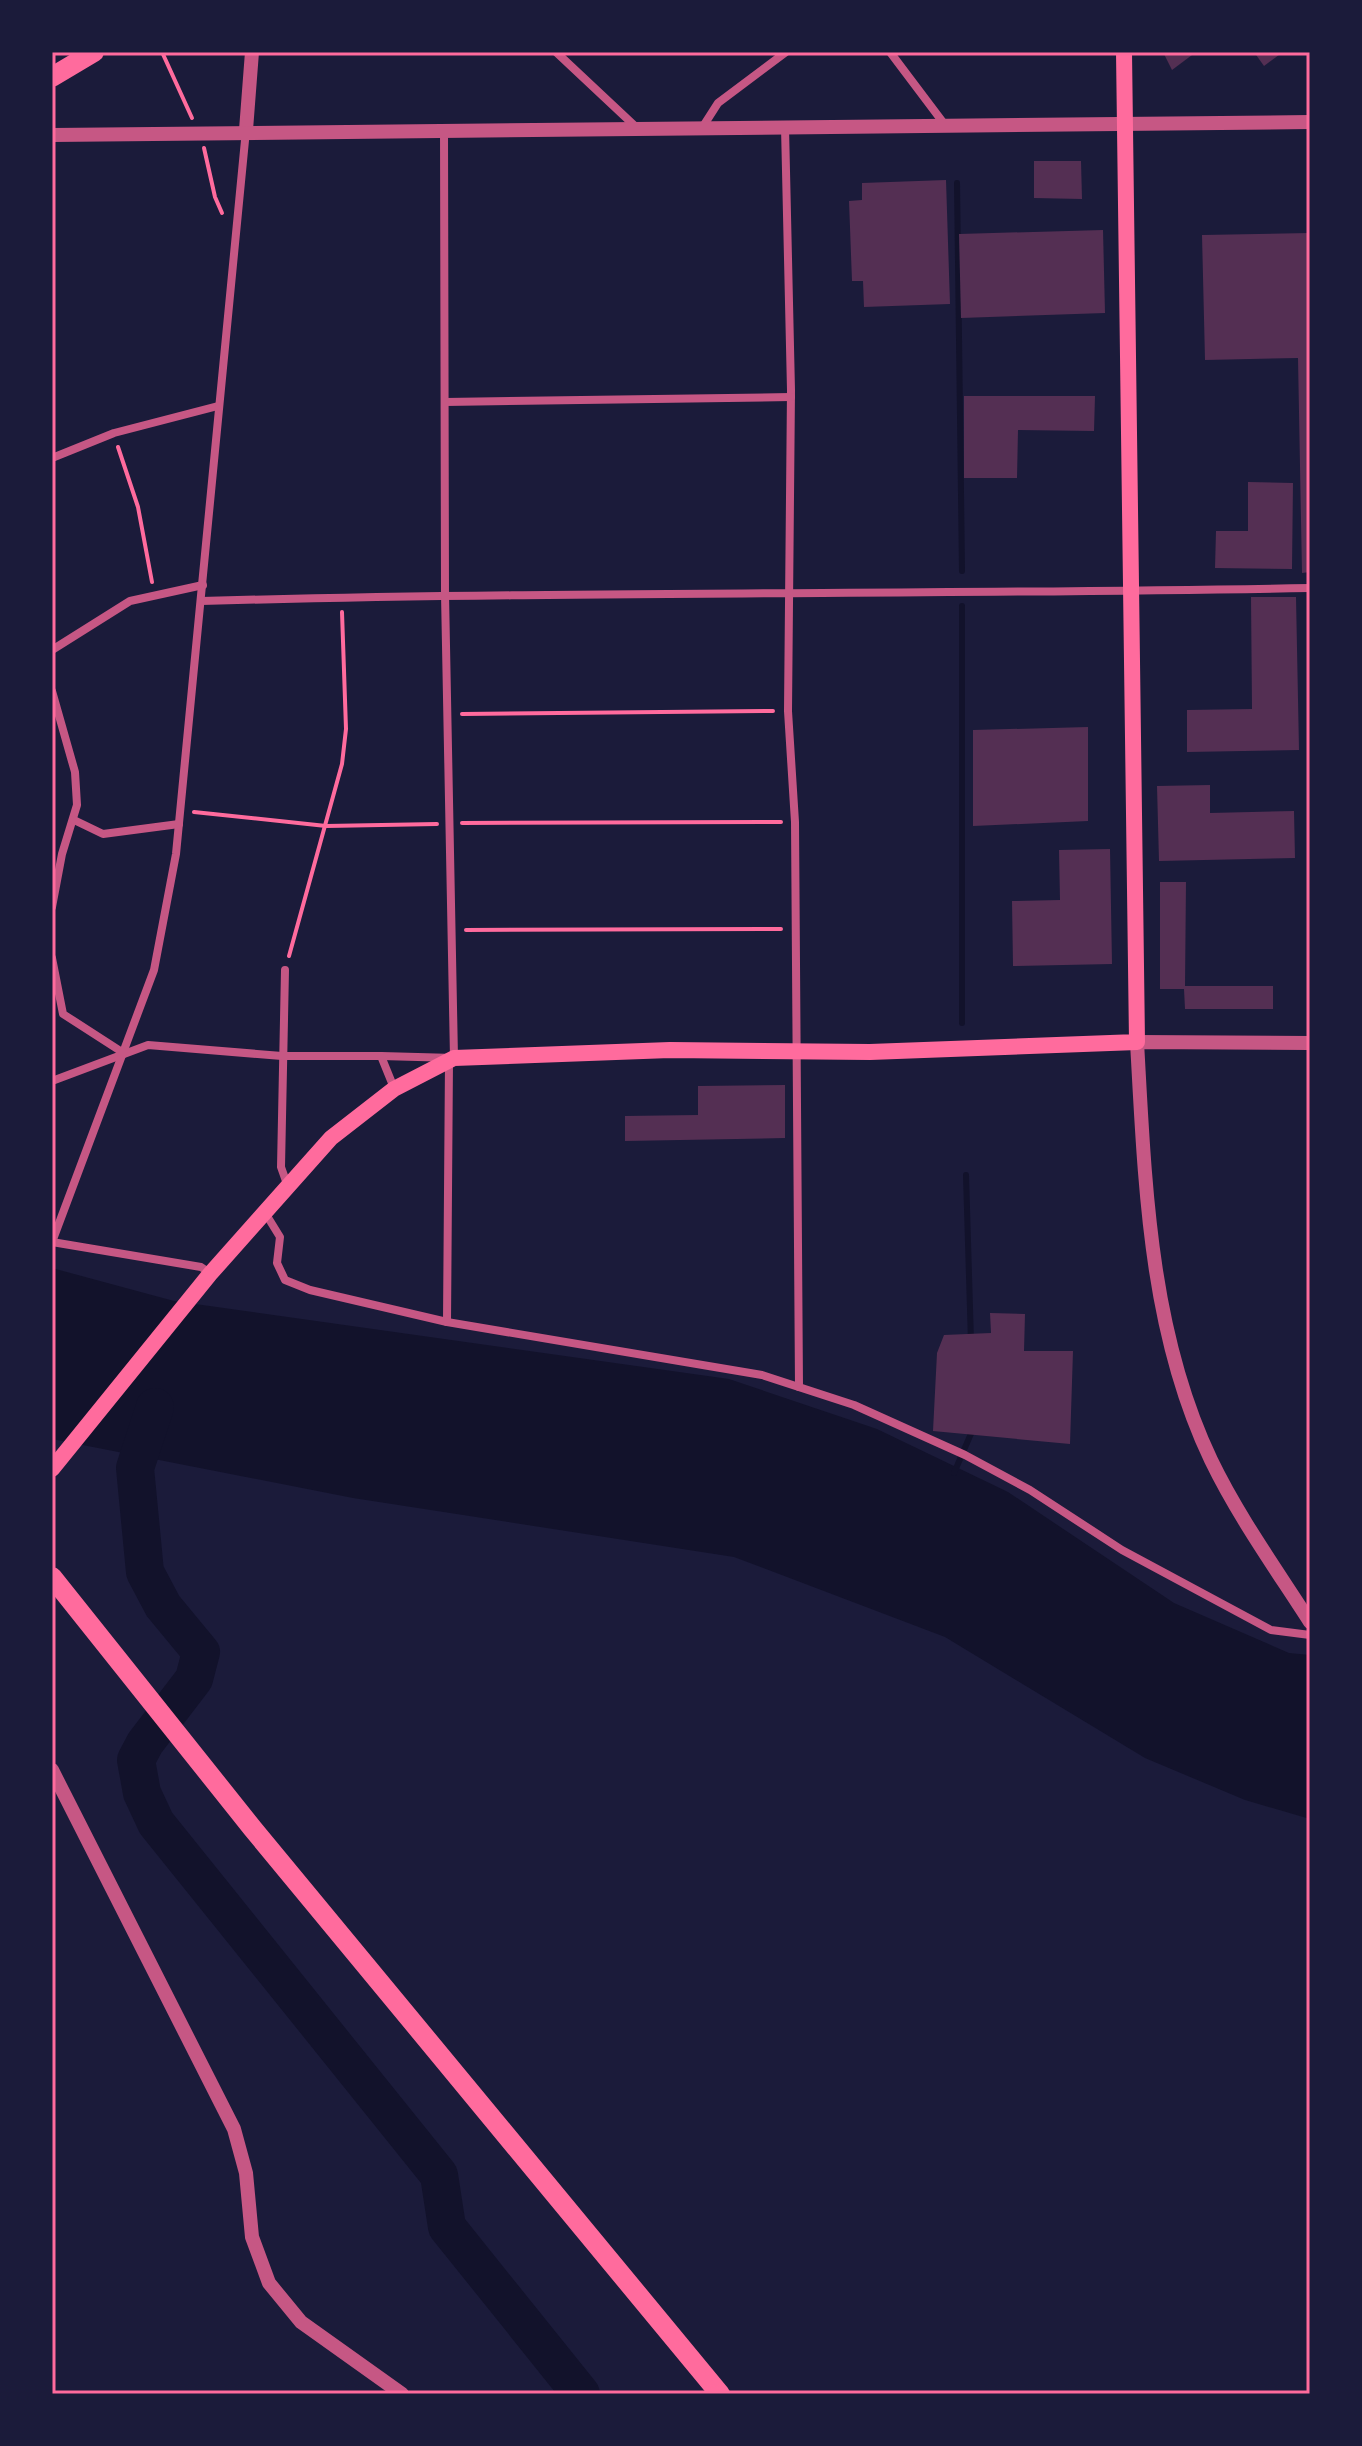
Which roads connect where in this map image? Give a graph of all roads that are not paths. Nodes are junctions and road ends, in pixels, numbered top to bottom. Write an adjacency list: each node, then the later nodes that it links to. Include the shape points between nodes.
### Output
1 (94, 52): 7 (main road)
2 (252, 52): 14 (street)
3 (556, 52): 13 (street)
4 (786, 52): 12 (street, via 718,103)
5 (890, 52): 10 (street)
6 (1124, 52): 9 (main road)
7 (52, 77)
8 (1310, 122): 9 (street)
9 (1125, 124): 10 (street); 23 (main road)
10 (945, 125): 11 (street)
11 (785, 127): 12 (street); 17 (street)
12 (702, 128): 13 (street)
13 (637, 129): 15 (street)
14 (246, 130): 15 (street); 16 (street); 19 (street)
15 (444, 130): 18 (street)
16 (52, 135)
17 (791, 397): 18 (street); 25 (street)
18 (445, 402): 24 (street)
19 (218, 406): 20 (street, via 114,433); 21 (street)
20 (52, 458)
21 (203, 585): 26 (street); 27 (street, via 115,608)
22 (1310, 588): 23 (street)
23 (1133, 591): 25 (street); 34 (main road)
24 (445, 594): 25 (street); 26 (street); 40 (street)
25 (789, 595): 37 (street)
26 (201, 601): 30 (street)
27 (52, 650)
28 (52, 691): 29 (street, via 75,772)
29 (74, 820): 30 (street, via 103,834); 31 (street)
30 (179, 824): 36 (street, via 154,970)
31 (52, 907)
32 (52, 958): 36 (street, via 63,1014)
33 (285, 970): 38 (street)
34 (1137, 1042): 35 (street); 37 (main road); 51 (street, via 1147,1206 1168,1343 1211,1460)
35 (1310, 1043)
36 (122, 1052): 38 (street, via 148,1045); 41 (street); 45 (street)
37 (797, 1053): 40 (main road, via 670,1050); 48 (street)
38 (282, 1056): 39 (street); 43 (street, via 281,1167)
39 (381, 1056): 40 (street); 42 (street)
40 (452, 1060): 42 (main road); 47 (street)
41 (52, 1081)
42 (394, 1089): 43 (main road, via 331,1138)
43 (287, 1184): 44 (main road)
44 (264, 1211): 46 (main road); 47 (street, via 280,1237 277,1263 285,1280)
45 (52, 1242): 46 (street, via 201,1267)
46 (210, 1274): 49 (main road)
47 (447, 1322): 48 (street, via 669,1357)
48 (799, 1387): 52 (street, via 854,1405 964,1454 1122,1550 1271,1630)
49 (52, 1469)
50 (52, 1577): 55 (main road)
51 (1310, 1622)
52 (1310, 1635)
53 (52, 1770): 54 (street, via 234,2129 246,2173 252,2237 269,2283 301,2322)
54 (402, 2394)
55 (720, 2394)

